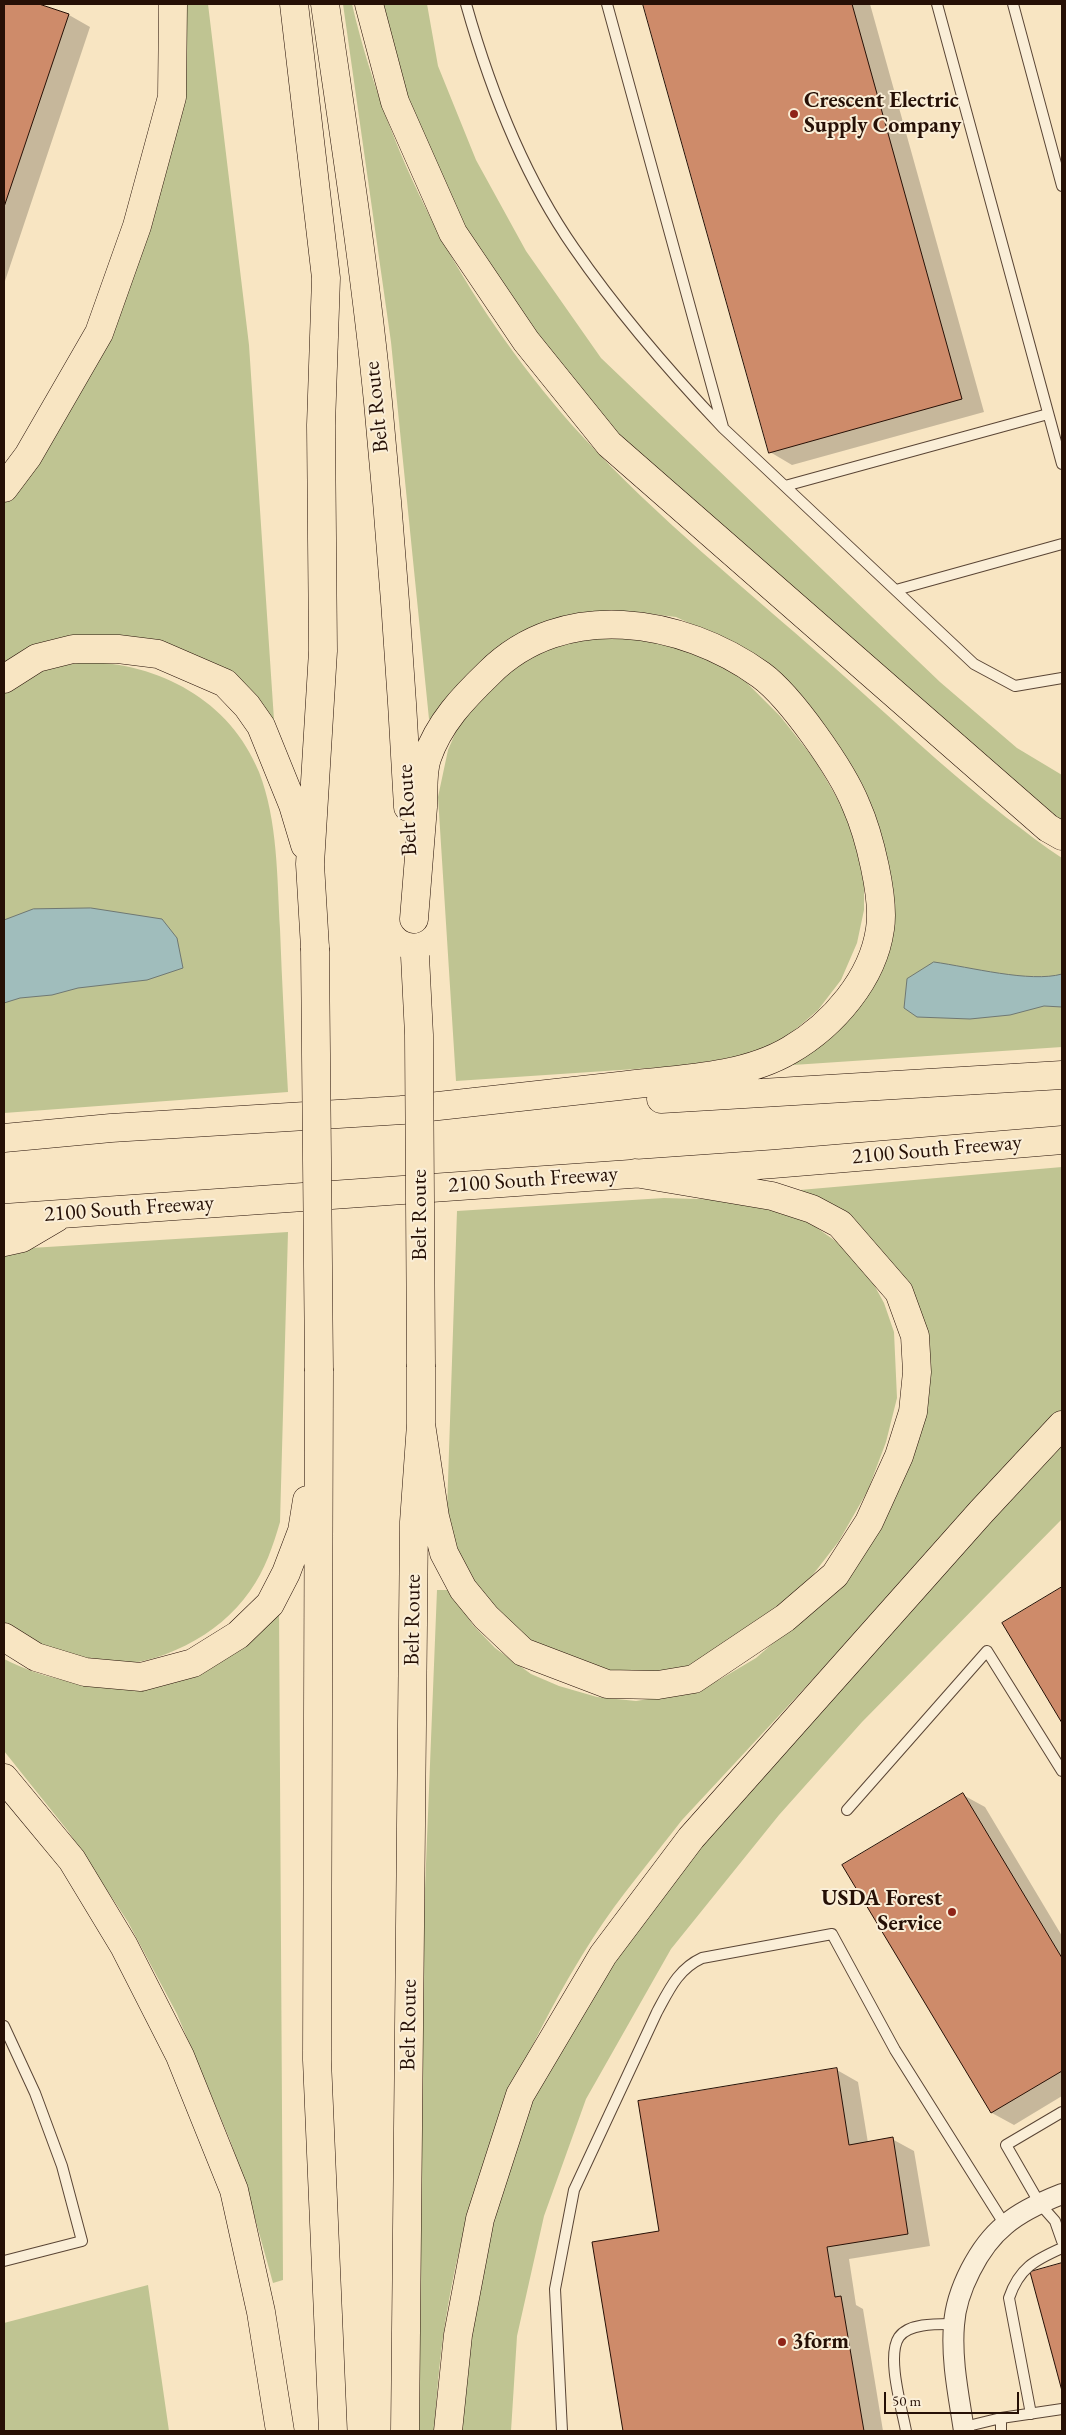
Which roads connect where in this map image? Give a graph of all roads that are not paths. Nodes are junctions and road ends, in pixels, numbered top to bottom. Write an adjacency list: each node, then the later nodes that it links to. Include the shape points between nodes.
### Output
1 (173, 4): 14 (highway, via 172,97 137,226 99,334 28,456)
2 (294, 4): 20 (highway, via 326,278 321,425 323,651)
3 (325, 4): 21 (highway, Belt Route, via 378,401 395,598)
4 (369, 4): 19 (highway, via 395,102 453,233 526,341 609,444 1048,828)
5 (466, 4): 11 (lane, via 496,99 522,156 573,246 604,290)
6 (607, 4): 11 (lane)
7 (936, 4): 10 (lane)
8 (1013, 4): 9 (lane)
9 (1062, 186)
10 (1048, 414): 12 (lane); 13 (lane)
11 (723, 428): 13 (lane)
12 (1062, 464)
13 (785, 486): 16 (lane)
14 (4, 488)
15 (1062, 544): 16 (lane)
16 (896, 590): 17 (lane, via 974,664 1015,686)
17 (1062, 678)
18 (4, 679): 20 (highway, via 37,658 73,649 118,649 158,654 225,683 248,706 261,726 293,805)
19 (1062, 836)
20 (310, 864): 34 (highway, bridge, via 315,948)
21 (414, 919): 23 (highway, via 426,760 447,717 505,657 551,632 592,625 637,626 684,635 726,654 763,677 830,758 856,804 878,885 881,927 858,986 817,1032 788,1052 729,1073); 32 (highway, Belt Route, bridge, via 419,1035)
22 (1062, 1075): 23 (highway, via 566,1106)
23 (402, 1110): 25 (highway)
24 (4, 1124): 25 (highway)
25 (111, 1128): 26 (highway)
26 (4, 1138)
27 (1062, 1140): 28 (highway, 2100 South Freeway)
28 (635, 1173): 29 (highway, 2100 South Freeway); 32 (highway, via 772,1196 812,1209 840,1224 899,1292 915,1336 917,1372 913,1412 899,1456 869,1522 834,1574 785,1618 694,1679 658,1685 607,1684 523,1652 486,1617 463,1589 444,1554 434,1517)
29 (63, 1214): 30 (highway, 2100 South Freeway); 31 (highway, via 22,1238)
30 (4, 1218)
31 (4, 1242)
32 (421, 1424): 54 (highway, Belt Route, via 414,1522)
33 (1062, 1425): 55 (highway, via 691,1838 603,1955 520,2095 480,2219 458,2335)
34 (319, 1427): 35 (highway, via 302,1531 286,1573 270,1604 238,1635 193,1663 141,1677 85,1672 36,1657); 53 (highway, via 317,2060)
35 (4, 1637)
36 (1062, 1771): 38 (lane, via 987,1651)
37 (4, 1778): 52 (highway, via 72,1860 124,1946 180,2056 234,2190 260,2312)
38 (847, 1810)
39 (4, 2026): 46 (lane, via 35,2093 62,2166 82,2241)
40 (1062, 2112): 42 (lane, via 1006,2145)
41 (1062, 2194): 42 (street)
42 (1040, 2204): 43 (street); 44 (lane, via 1055,2221)
43 (1005, 2225): 47 (street, via 977,2258 965,2281); 56 (lane, via 895,2050 832,1934 702,1958 689,1964 657,2012 574,2190 555,2289)
44 (1062, 2241)
45 (1062, 2248): 49 (lane, via 1033,2261 1013,2286 1009,2298)
46 (4, 2258)
47 (954, 2324): 51 (street, via 955,2370); 57 (lane, via 913,2328 899,2336 893,2354)
48 (1062, 2409): 49 (lane)
49 (1031, 2414): 50 (lane)
50 (1001, 2418): 51 (lane); 58 (lane)
51 (964, 2429)
52 (280, 2431)
53 (333, 2431)
54 (404, 2431)
55 (448, 2431)
56 (562, 2431)
57 (906, 2431)
58 (1001, 2431)

